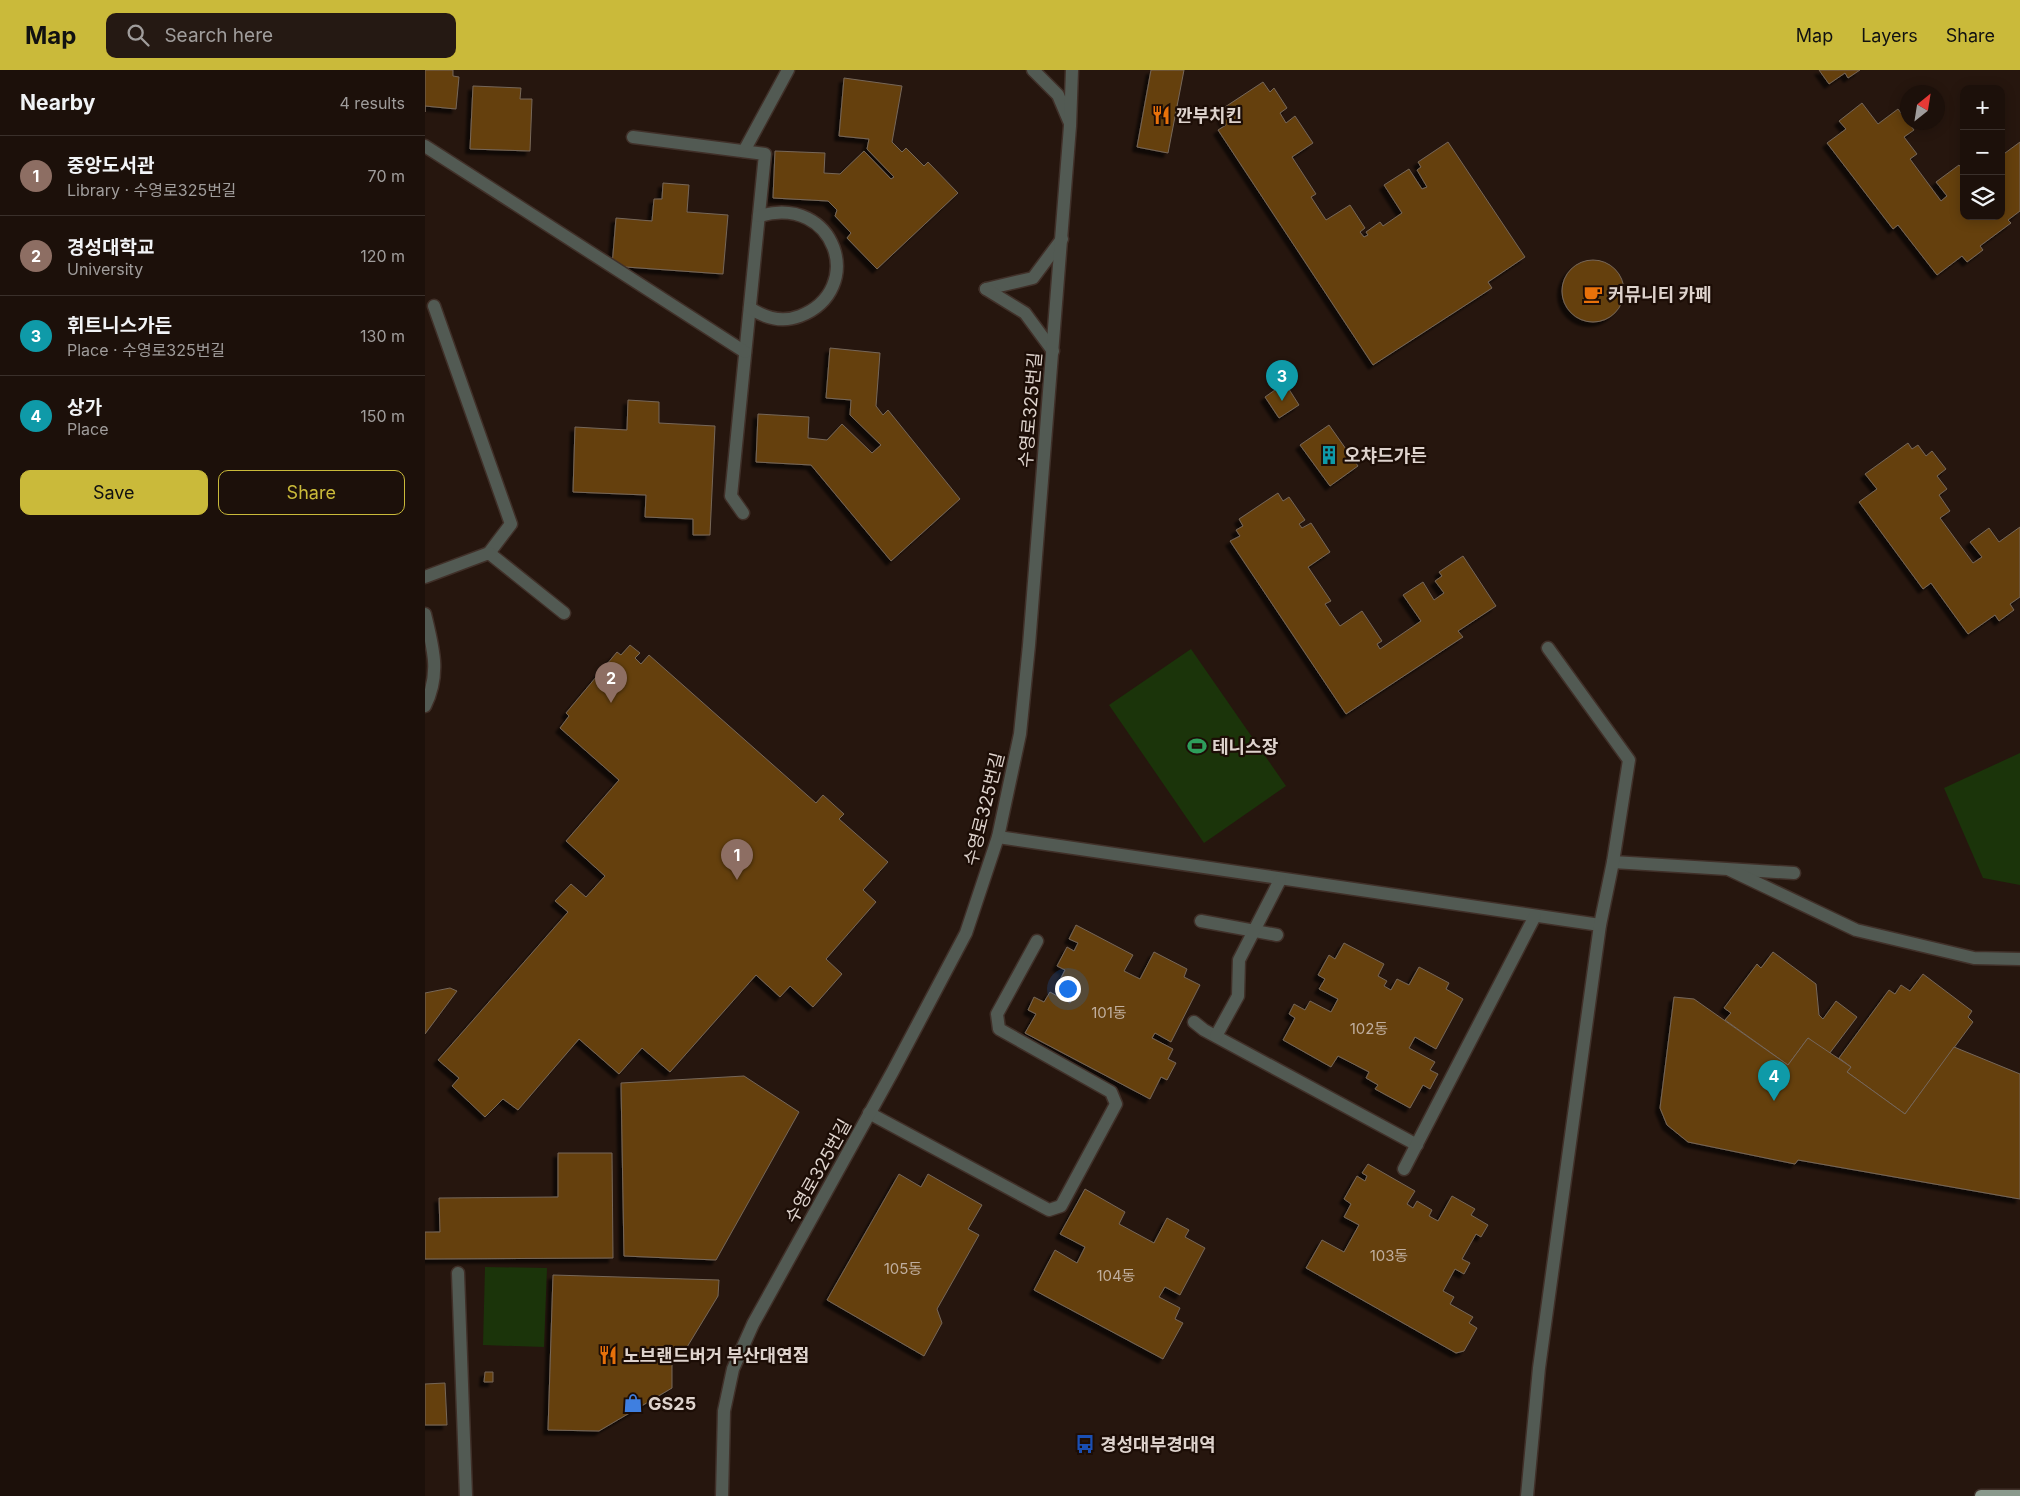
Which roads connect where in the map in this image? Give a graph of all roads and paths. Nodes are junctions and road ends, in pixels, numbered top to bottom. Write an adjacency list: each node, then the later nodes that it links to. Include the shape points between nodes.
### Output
1 (788, 70): 7 (street)
2 (1033, 70): 4 (street, via 1058,96)
3 (1072, 70): 4 (street, 수영로325번길)
4 (1071, 126): 9 (street, 수영로325번길)
5 (633, 137): 7 (street)
6 (425, 146): 13 (street)
7 (744, 151): 8 (street, via 765,154)
8 (759, 216): 11 (street); 11 (street, via 776,211 811,218 825,230 834,247 837,265 834,283 812,312 777,320)
9 (1061, 239): 12 (street, 수영로325번길); 12 (street, via 1033,278 986,290 1025,313)
10 (434, 306): 15 (street, via 511,524)
11 (750, 308): 13 (street)
12 (1053, 351): 21 (street, 수영로325번길, via 1020,734)
13 (745, 352): 14 (street, via 731,496)
14 (743, 513)
15 (489, 553): 16 (street); 17 (street)
16 (425, 577)
17 (564, 613)
18 (425, 614): 20 (street, via 436,658 433,690)
19 (1548, 648): 22 (street, via 1629,760)
20 (425, 706)
21 (998, 837): 25 (street, via 1220,868); 35 (street, 수영로325번길, via 966,933)
22 (1613, 862): 23 (street); 28 (street)
23 (1730, 870): 24 (street); 32 (street, via 1856,930 1974,958)
24 (1794, 872)
25 (1280, 880): 26 (street); 29 (street)
26 (1535, 916): 28 (street); 36 (street)
27 (1201, 921): 29 (street)
28 (1600, 925): 41 (street, via 1539,1368)
29 (1254, 931): 30 (street); 34 (street, via 1239,960 1238,996)
30 (1277, 936)
31 (1037, 941): 35 (street, via 997,1014 999,1030 1111,1092 1116,1104 1061,1206 1049,1210)
32 (2020, 959)
33 (1195, 1022): 34 (street)
34 (1216, 1036): 36 (street)
35 (869, 1113): 40 (street, 수영로325번길, via 753,1324 733,1369 724,1411)
36 (1417, 1145): 37 (street)
37 (1404, 1169)
38 (458, 1273): 39 (street)
39 (466, 1496)
40 (722, 1496)
41 (1527, 1496)
42 (1981, 1496): 43 (main road)
43 (2020, 1496)

